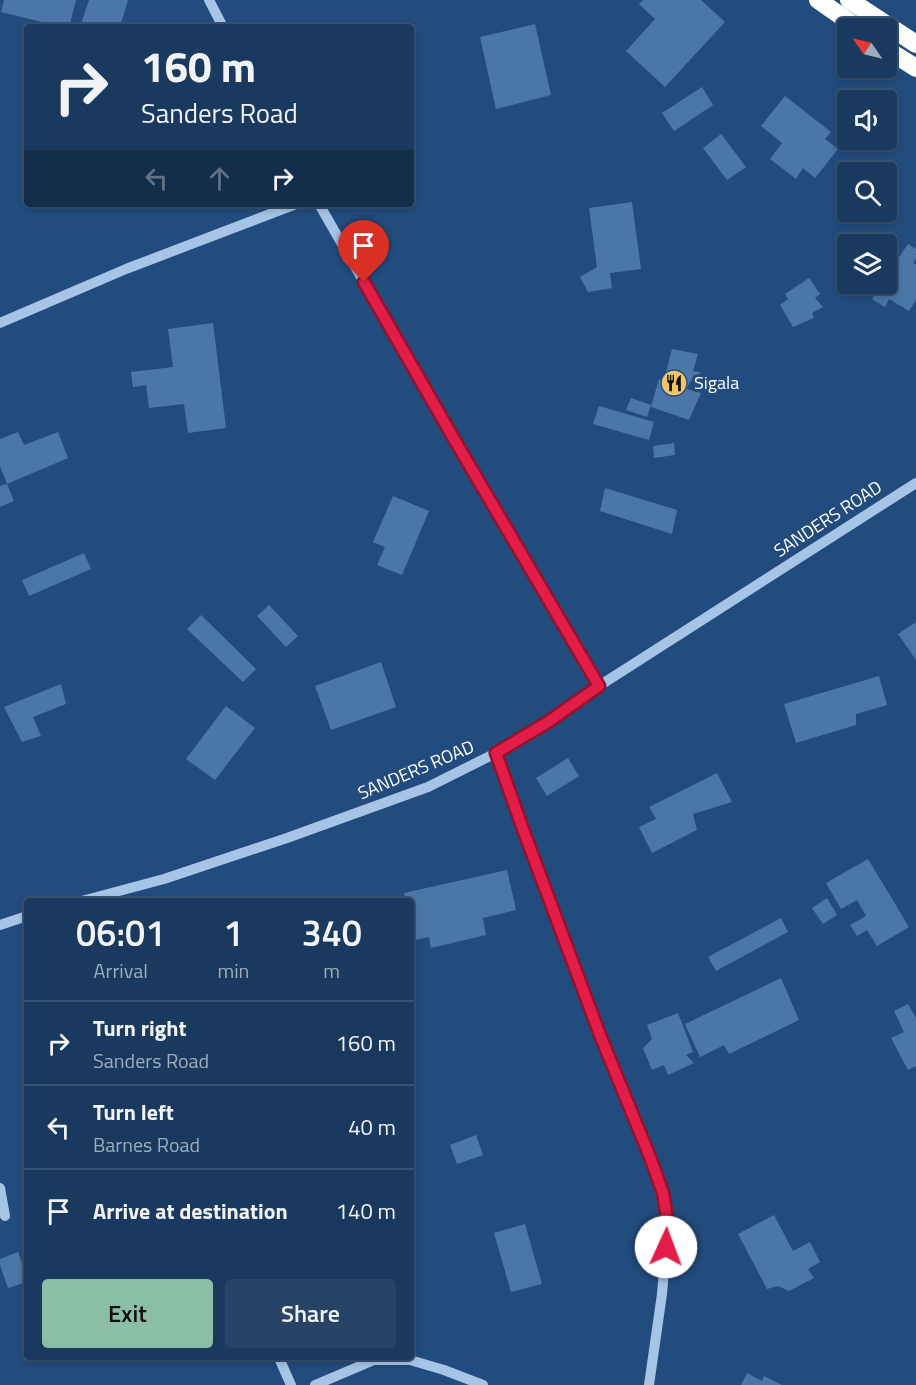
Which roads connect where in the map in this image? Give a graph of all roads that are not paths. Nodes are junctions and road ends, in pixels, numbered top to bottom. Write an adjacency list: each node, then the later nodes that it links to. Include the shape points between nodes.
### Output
1 (208, 0): 5 (street)
2 (818, 0): 4 (highway)
3 (849, 0): 6 (highway)
4 (844, 18)
5 (221, 24)
6 (916, 44)
7 (897, 56): 8 (highway)
8 (916, 68)
9 (288, 207): 11 (street, via 126,269)
10 (321, 207): 13 (street)
11 (0, 323)
12 (916, 483): 13 (street, SANDERS ROAD)
13 (599, 686): 14 (street, SANDERS ROAD)
14 (496, 753): 15 (street, SANDERS ROAD, via 428,787 287,838); 24 (street, via 663,1193 668,1224)
15 (93, 898)
16 (24, 917): 17 (street)
17 (0, 924)
18 (0, 1188): 19 (street)
19 (5, 1216)
20 (280, 1360): 21 (street)
21 (291, 1385)
22 (315, 1385): 23 (street, via 374,1360 410,1360)
23 (483, 1385)
24 (648, 1385)

